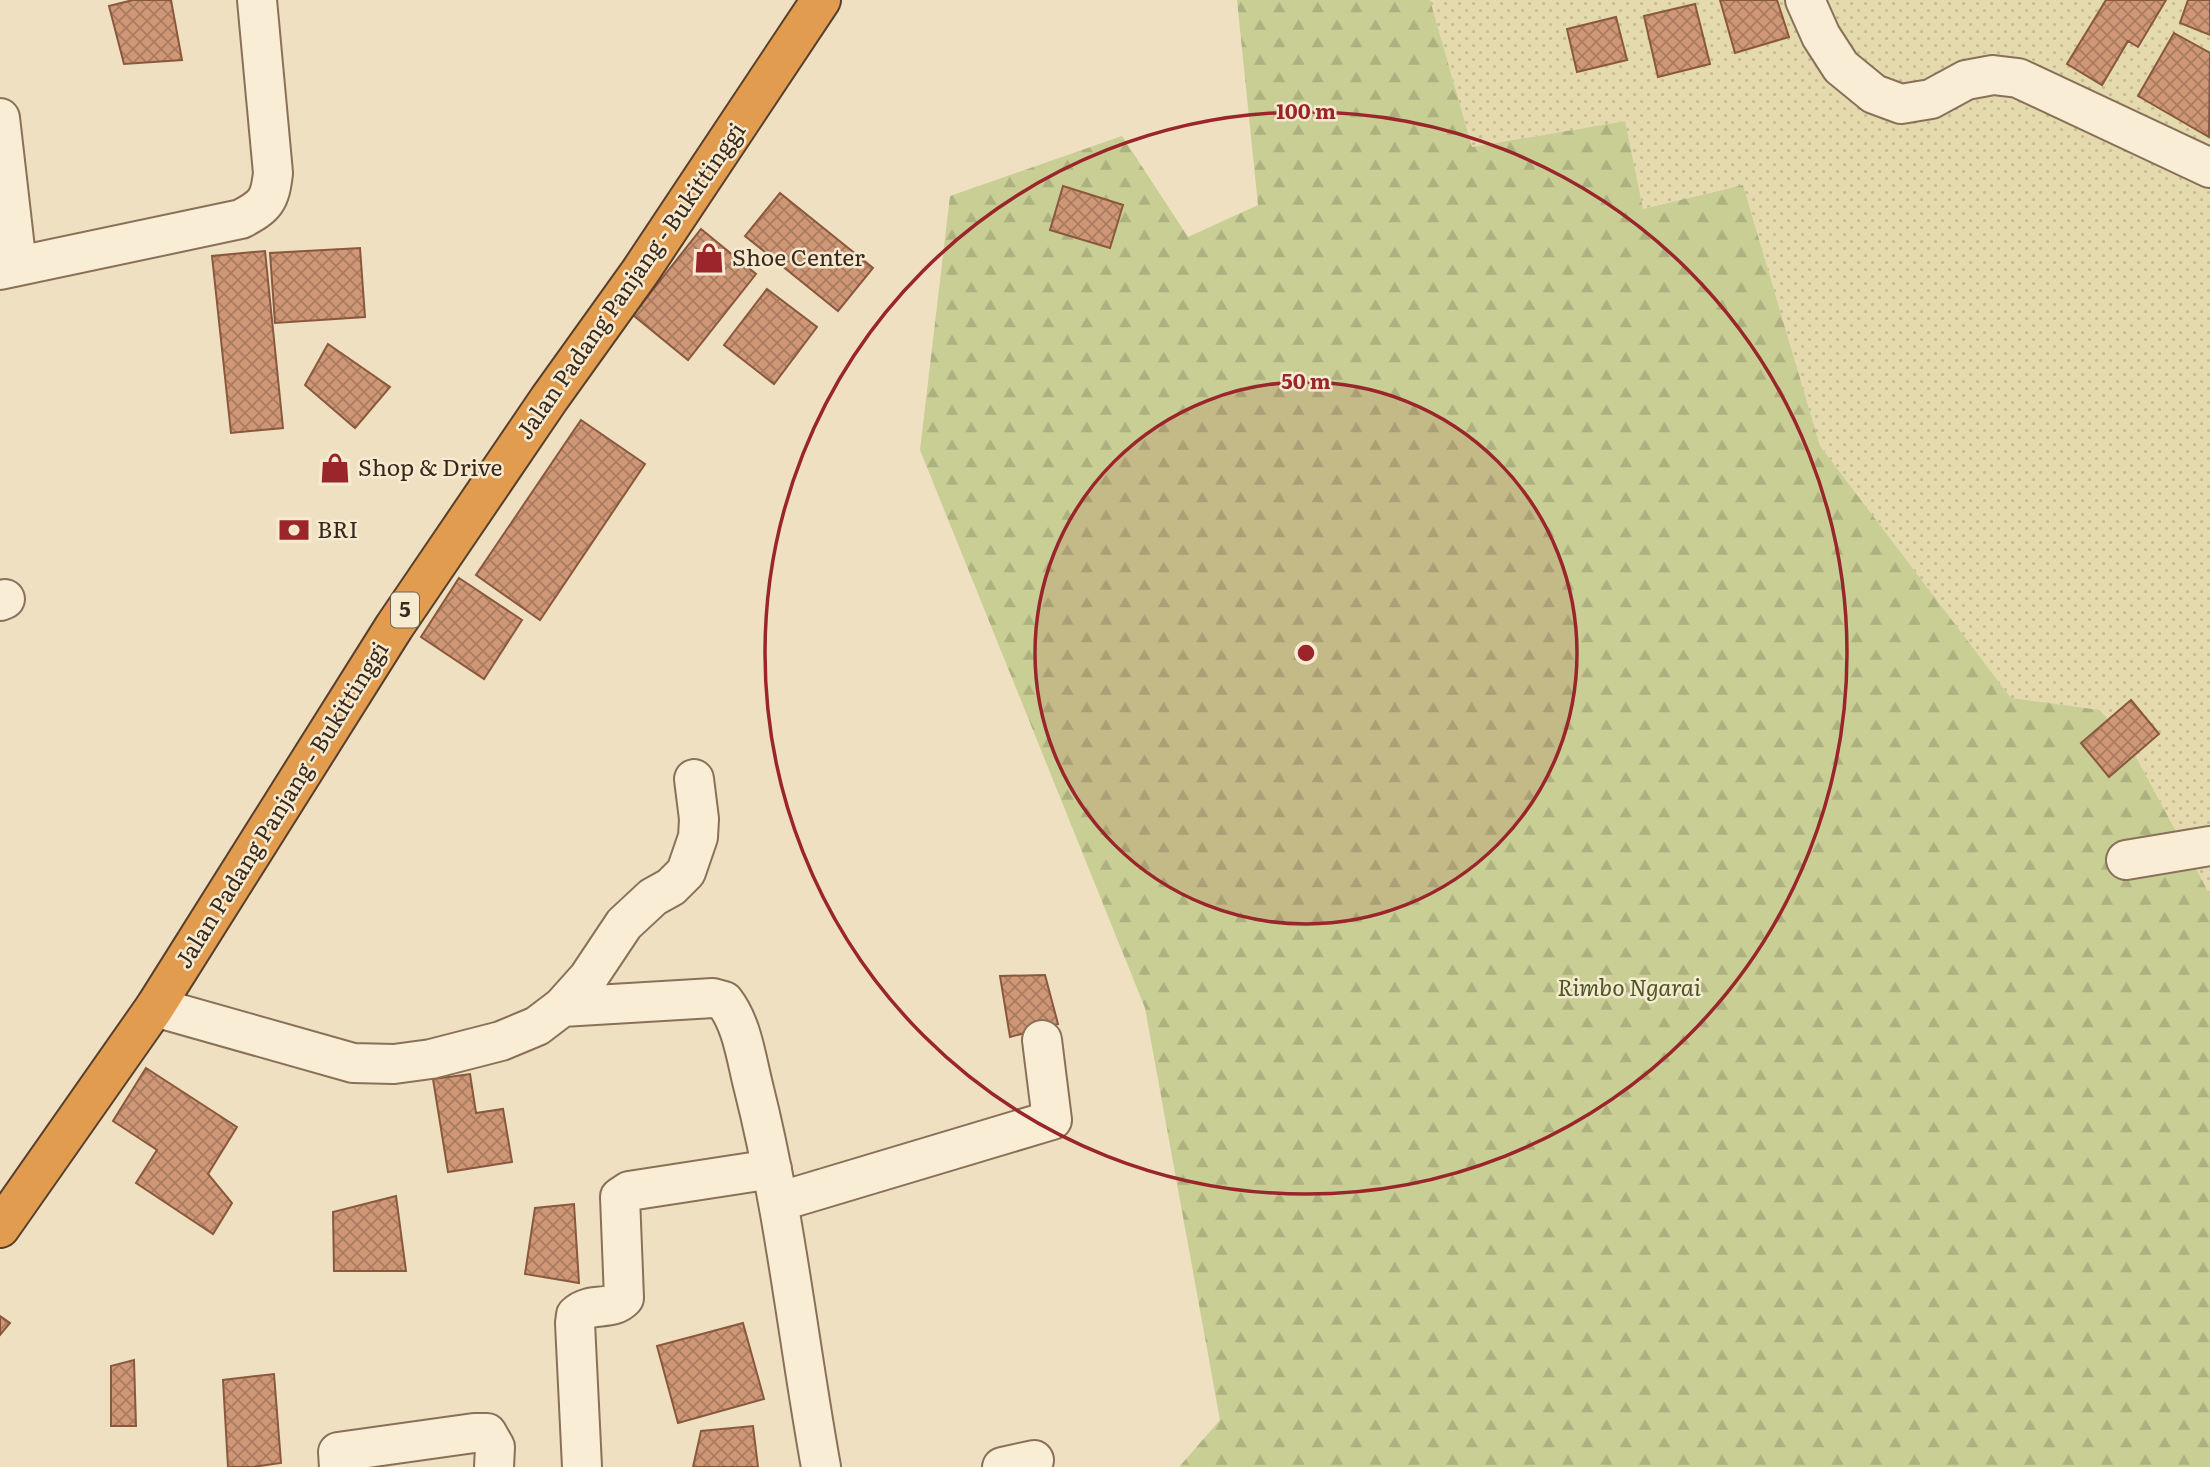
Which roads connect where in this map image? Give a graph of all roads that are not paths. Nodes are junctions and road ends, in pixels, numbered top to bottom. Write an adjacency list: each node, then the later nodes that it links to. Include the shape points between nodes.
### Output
1 (821, 0): 10 (highway, Jalan Padang Panjang - Bukittinggi / 5, via 640,272 394,626)
2 (1805, 0): 5 (street, via 1841,67 1874,93 1901,104 1931,99 1966,80 1993,75 2018,78)
3 (265, 7): 6 (street, via 273,173 271,193 261,208 240,219)
4 (0, 118): 6 (street)
5 (2210, 168)
6 (9, 268)
7 (694, 779): 11 (street, via 698,837 687,872 624,924)
8 (2210, 846): 9 (street)
9 (2126, 860)
10 (155, 1007): 11 (street, via 353,1063 394,1064 501,1041 537,1026); 14 (highway, Jalan Padang Panjang - Bukittinggi / 5)
11 (562, 1007): 13 (street, via 724,1000 734,1016)
12 (1042, 1040): 13 (street, via 1047,1122)
13 (775, 1186): 17 (street, via 629,1191 620,1196 624,1298 615,1305 588,1306 576,1315 575,1322); 18 (street)
14 (0, 1227)
15 (339, 1467): 16 (street, via 338,1452 474,1433 492,1438)
16 (494, 1467)
17 (582, 1467)
18 (821, 1467)

